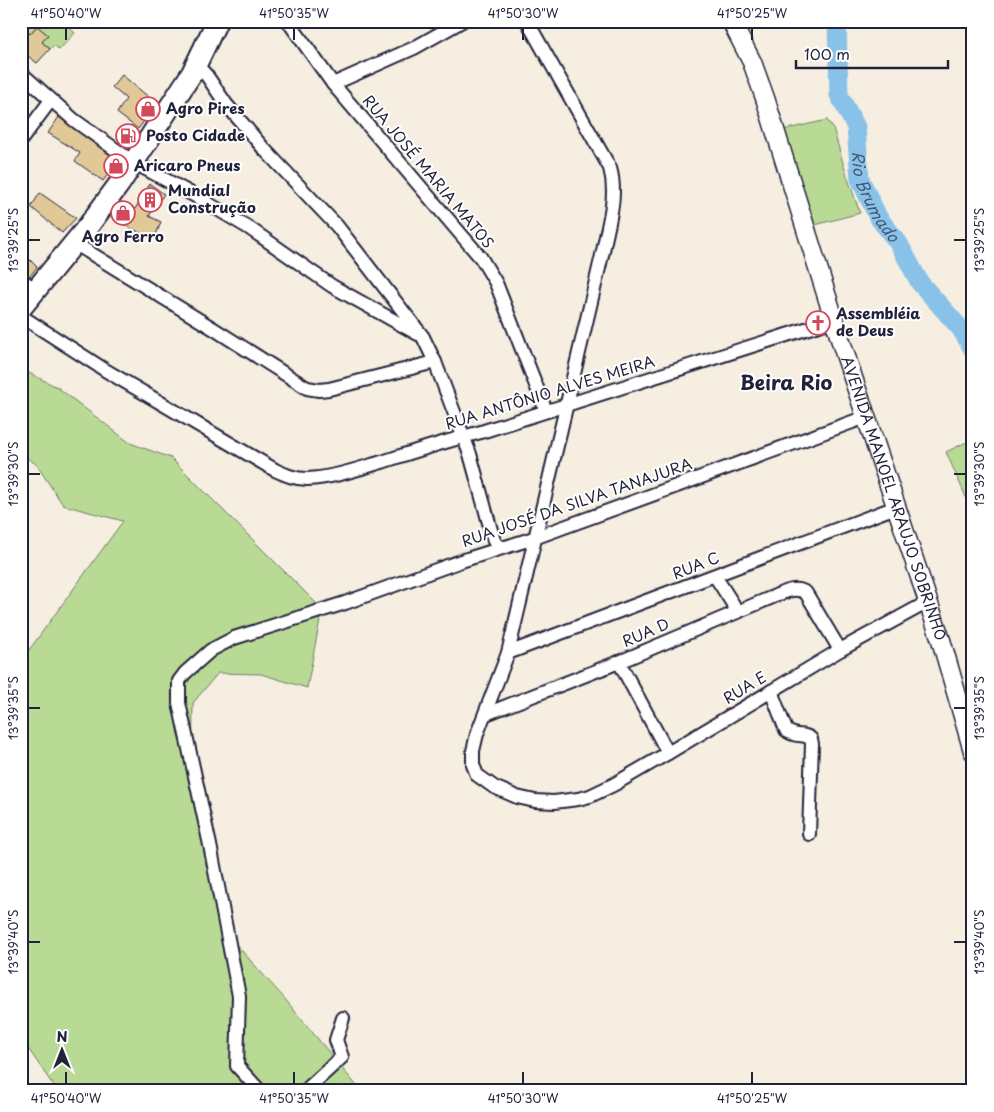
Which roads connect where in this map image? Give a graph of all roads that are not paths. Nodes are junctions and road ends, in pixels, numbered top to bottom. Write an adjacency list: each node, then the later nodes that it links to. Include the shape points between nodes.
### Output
1 (217, 21): 6 (main road)
2 (288, 21): 8 (street, RUA JOSÉ MARIA MATOS)
3 (462, 21): 8 (street, via 414,48)
4 (527, 21): 19 (street, RUA E, via 604,157 613,180 610,219)
5 (731, 21): 16 (street, AVENIDA MANOEL ARAUJO SOBRINHO, via 752,62 765,98)
6 (196, 64): 11 (main road); 17 (street, via 264,149 336,226)
7 (21, 73): 9 (street)
8 (333, 84): 20 (street, RUA JOSÉ MARIA MATOS, via 481,258 507,308)
9 (51, 100): 10 (street); 11 (street)
10 (21, 140)
11 (133, 162): 12 (main road); 17 (street, via 241,223 332,286)
12 (74, 243): 13 (main road); 18 (street, via 306,388 329,389)
13 (28, 285): 14 (main road)
14 (21, 308)
15 (21, 316): 22 (street, RUA ANTÔNIO ALVES MEIRA, via 105,370 291,478 324,477)
16 (834, 320): 19 (street, RUA ANTÔNIO ALVES MEIRA); 21 (street, AVENIDA MANOEL ARAUJO SOBRINHO)
17 (423, 337): 18 (street)
18 (435, 362): 22 (street)
19 (567, 404): 20 (street, RUA ANTÔNIO ALVES MEIRA); 24 (street, RUA E)
20 (546, 411): 22 (street, RUA ANTÔNIO ALVES MEIRA)
21 (866, 417): 23 (street, AVENIDA MANOEL ARAUJO SOBRINHO); 24 (street, RUA JOSÉ DA SILVA TANAJURA)
22 (464, 437): 25 (street, via 494,541)
23 (896, 507): 26 (street, RUA C); 27 (street, AVENIDA MANOEL ARAUJO SOBRINHO)
24 (534, 538): 25 (street, RUA JOSÉ DA SILVA TANAJURA); 30 (street, RUA E)
25 (503, 547): 38 (street, RUA JOSÉ DA SILVA TANAJURA, via 382,591 234,638 211,650 179,681 179,703 239,996 237,1066)
26 (715, 576): 28 (street); 30 (street, RUA C)
27 (928, 602): 29 (street, RUA E); 34 (street, AVENIDA MANOEL ARAUJO SOBRINHO)
28 (738, 612): 29 (street, RUA D, via 795,589 802,590); 31 (street, RUA D)
29 (840, 650): 32 (street, RUA E)
30 (508, 653): 33 (street, RUA E)
31 (619, 662): 33 (street, RUA D); 35 (street)
32 (771, 691): 35 (street, RUA E); 36 (street, via 786,730 797,736 809,736 812,744)
33 (486, 714): 35 (street, RUA E, via 472,751 478,775 494,787 535,801 578,799 613,785)
34 (973, 751)
35 (668, 753)
36 (809, 834)
37 (343, 1018): 39 (street, via 336,1040 342,1057)
38 (260, 1091)
39 (305, 1091)

